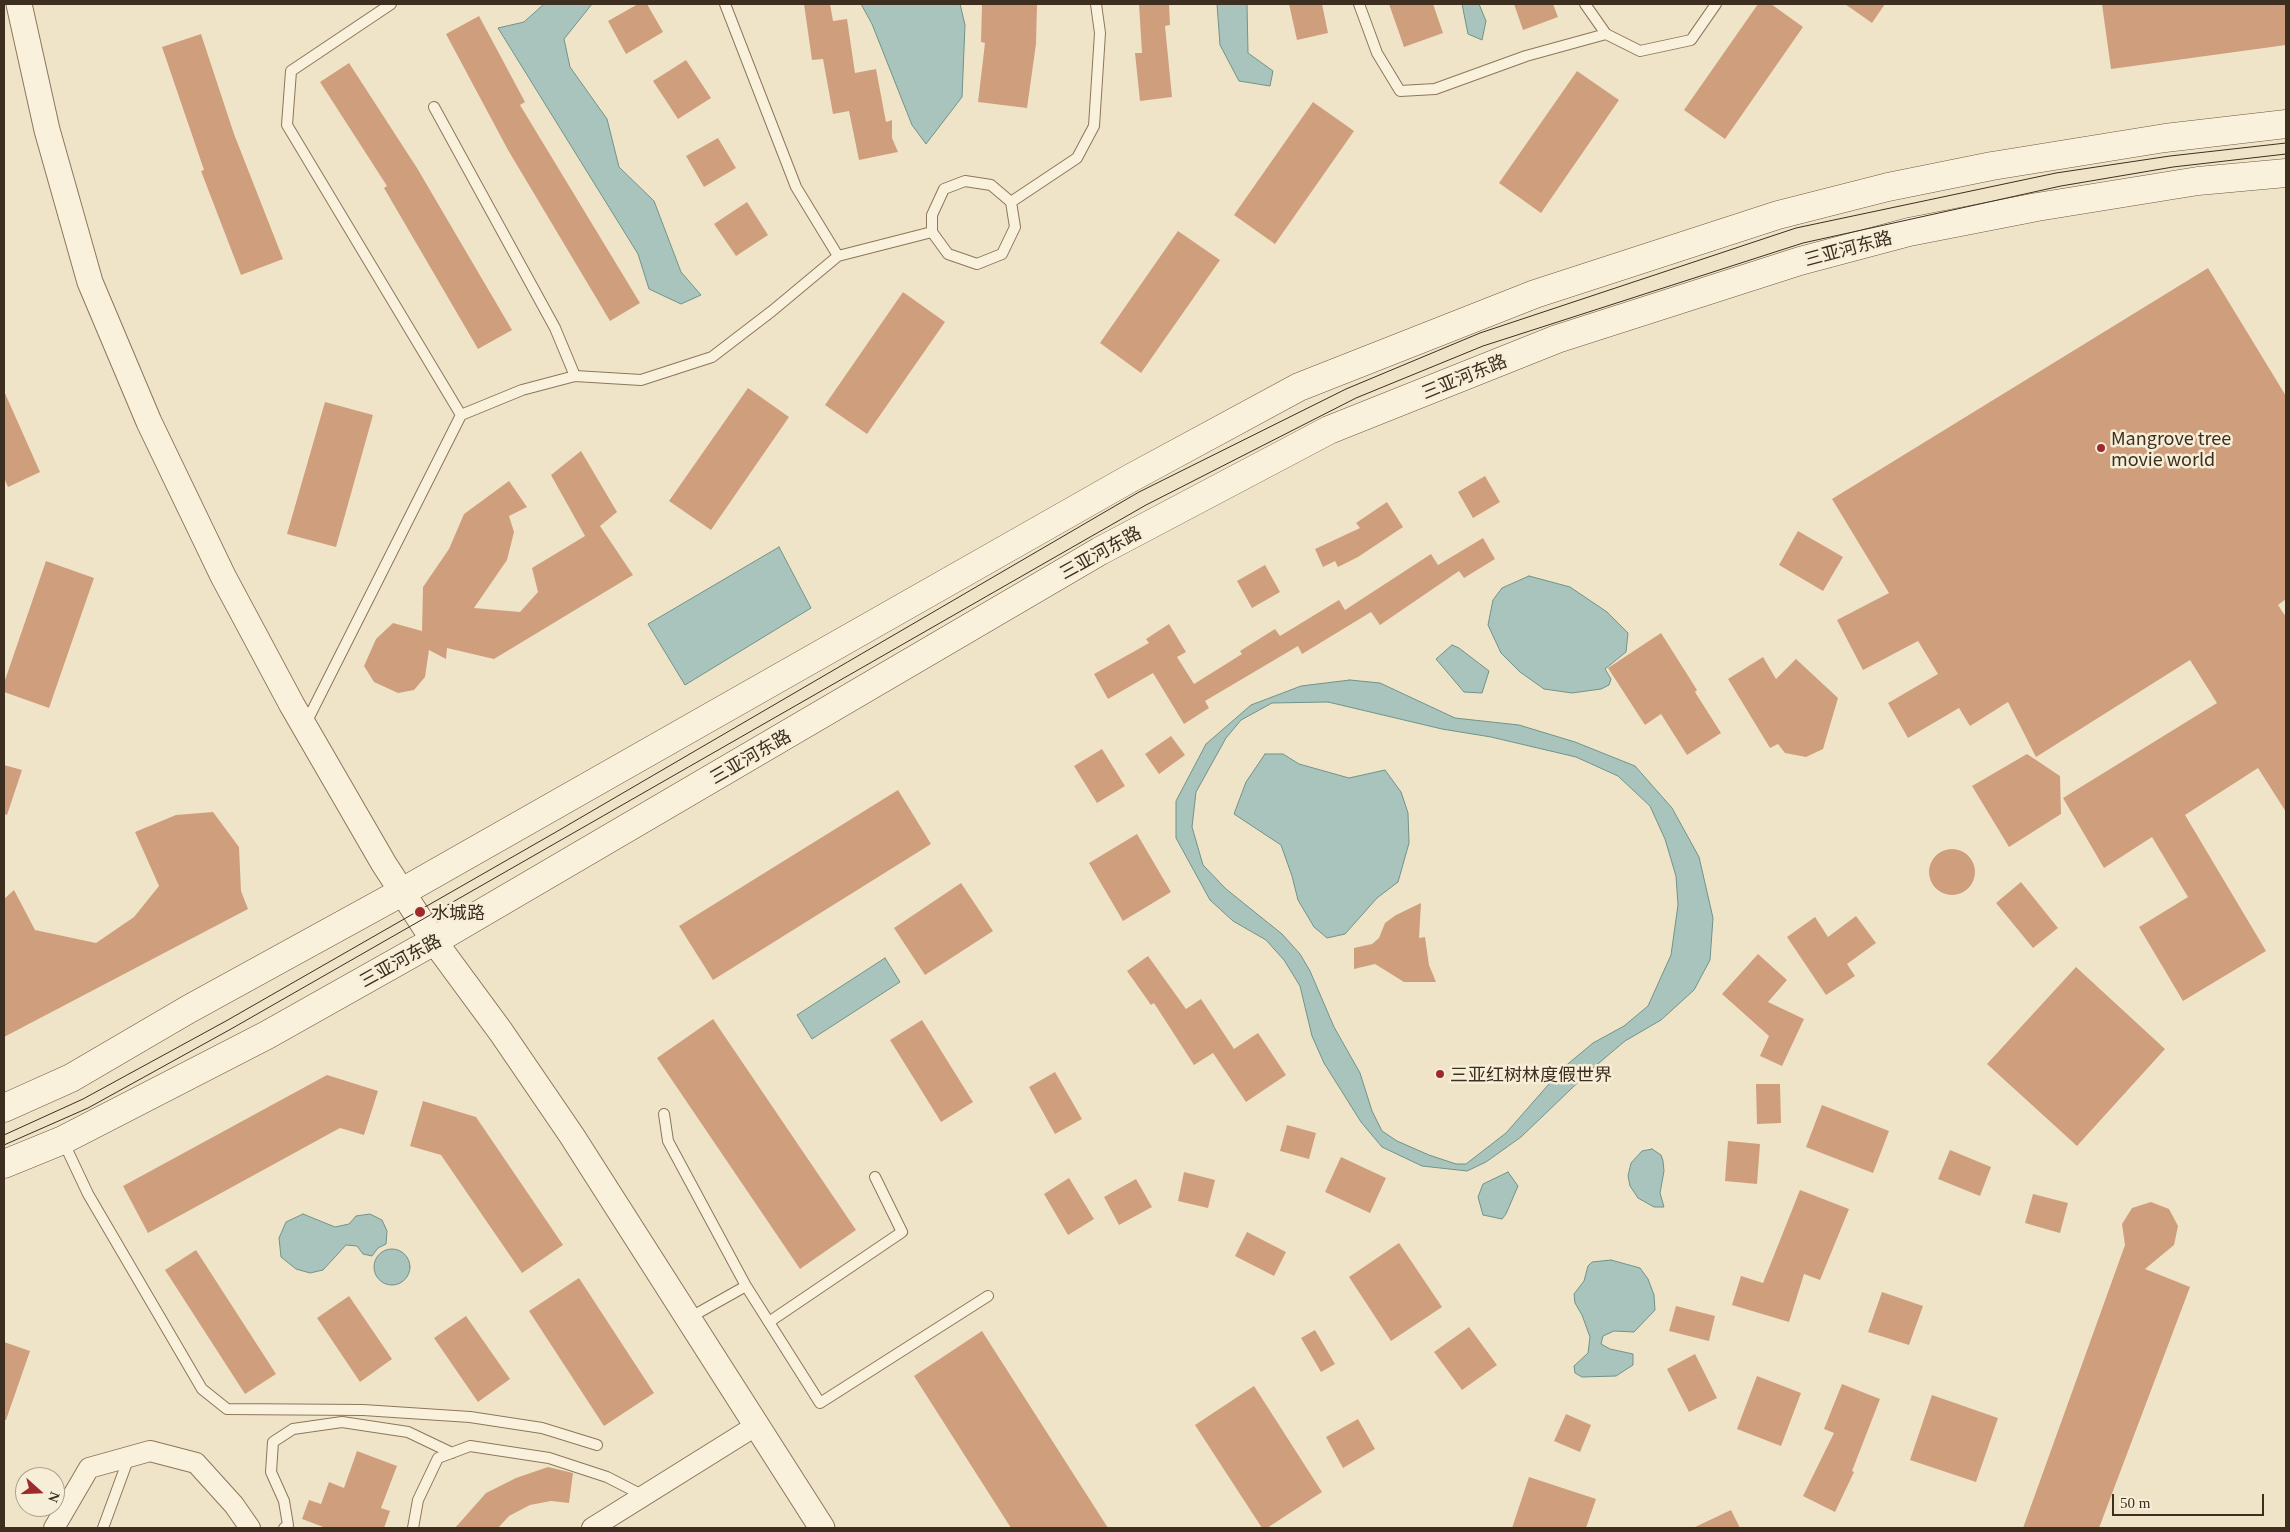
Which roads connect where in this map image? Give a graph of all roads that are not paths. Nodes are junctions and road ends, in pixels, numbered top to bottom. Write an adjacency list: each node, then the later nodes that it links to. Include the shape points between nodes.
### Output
1 (19, 4): 17 (street, via 47,130 90,282 149,422 194,516)
2 (391, 4): 16 (lane, via 291,71 287,125)
3 (725, 4): 14 (lane, via 796,187)
4 (1096, 4): 12 (lane, via 1100,33 1094,126 1077,158)
5 (1359, 4): 8 (lane, via 1377,53 1400,91 1435,89 1526,56)
6 (1584, 4): 8 (lane)
7 (1716, 4): 8 (lane, via 1691,40 1640,51)
8 (1606, 34)
9 (434, 107): 15 (lane, via 555,328)
10 (2286, 124): 18 (main road, via 2166,138 1992,166 1888,186 1778,215 1535,294 1299,387 1120,484)
11 (2286, 173): 19 (main road, 三亚河东路, via 2198,181 2037,207 1909,232 1800,261 1557,339 1329,430 1100,551)
12 (1011, 202): 13 (lane, via 991,184 965,181 944,189 932,215); 13 (lane, via 1015,227 1002,254 977,264 948,254)
13 (932, 232): 14 (lane)
14 (838, 256): 15 (lane, via 712,357 641,380)
15 (575, 376): 16 (lane, via 522,390)
16 (461, 414): 17 (lane)
17 (304, 726): 18 (street)
18 (402, 892): 19 (street); 20 (main road, via 71,1078)
19 (434, 941): 22 (main road, 三亚河东路, via 267,1035); 27 (street, via 538,1084)
20 (4, 1108)
21 (664, 1114): 25 (lane, via 668,1141)
22 (63, 1140): 23 (main road, 三亚河东路); 30 (lane, via 88,1194 202,1390 227,1409 363,1410 470,1417 542,1428)
23 (4, 1164)
24 (875, 1177): 28 (lane, via 902,1232)
25 (746, 1286): 27 (lane); 28 (lane)
26 (988, 1296): 28 (lane, via 820,1403)
27 (688, 1319): 29 (street)
28 (769, 1322)
29 (757, 1425): 33 (street); 40 (street)
30 (597, 1445)
31 (452, 1452): 33 (lane, via 470,1446 549,1458 607,1476); 37 (lane, via 408,1432 342,1422 293,1430 273,1442 271,1472 284,1501 288,1525); 38 (lane, via 438,1458 418,1500)
32 (129, 1457): 34 (street, via 89,1468); 35 (lane); 36 (street, via 150,1451 196,1463)
33 (644, 1496): 39 (street)
34 (54, 1528)
35 (103, 1528)
36 (250, 1528)
37 (284, 1528)
38 (413, 1528)
39 (592, 1528)
40 (822, 1528)

